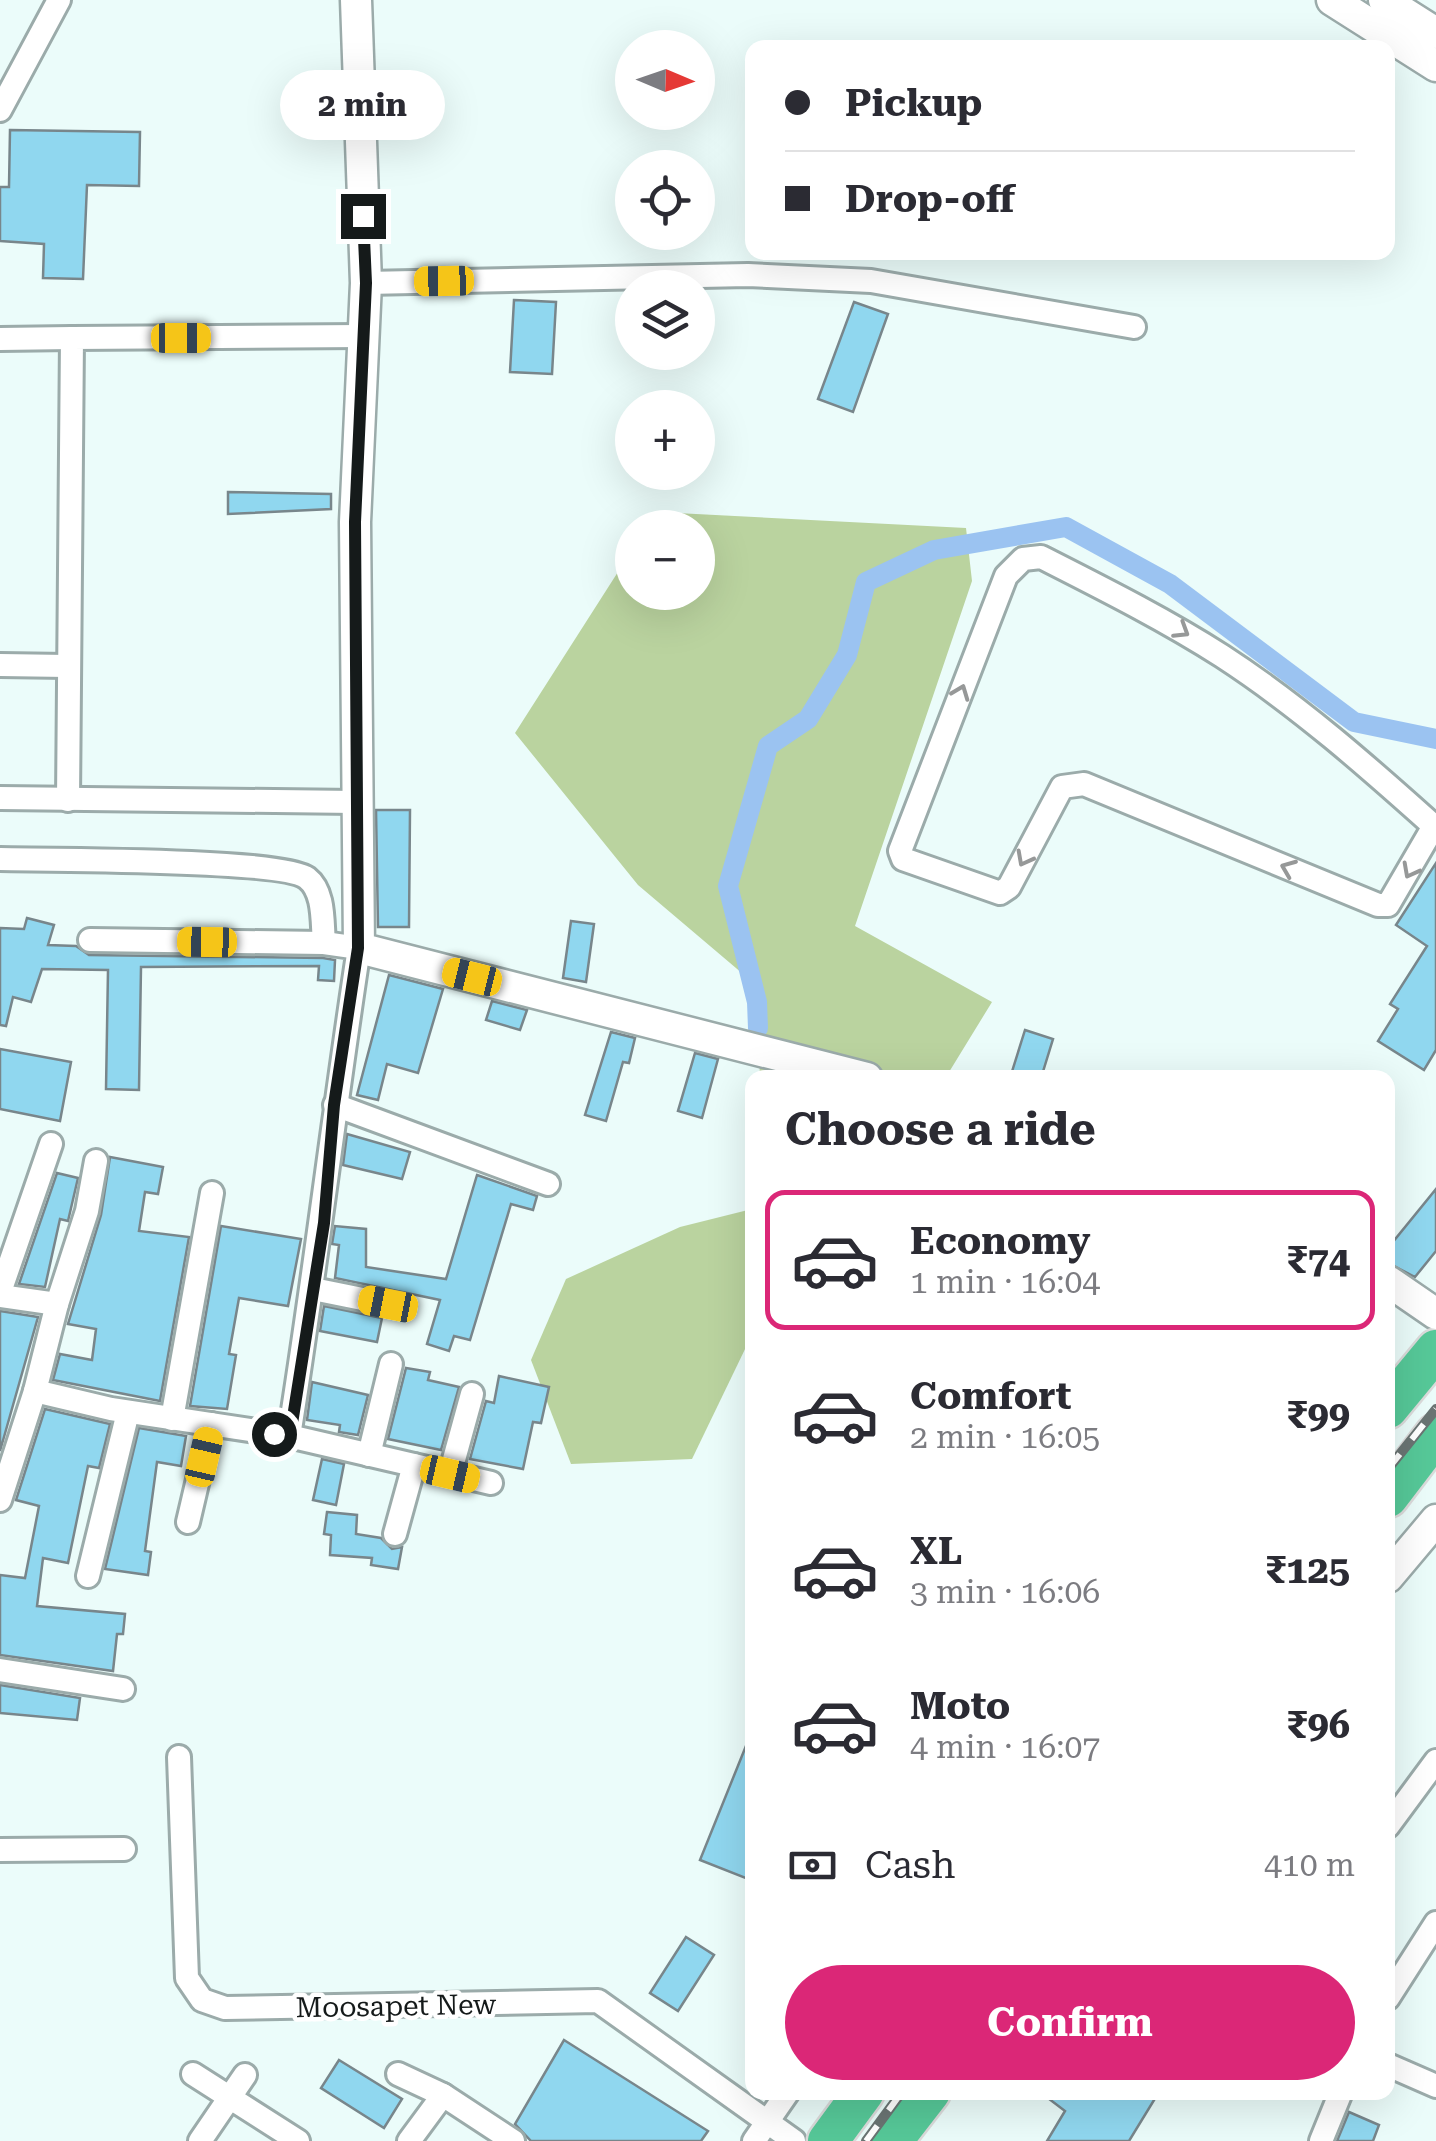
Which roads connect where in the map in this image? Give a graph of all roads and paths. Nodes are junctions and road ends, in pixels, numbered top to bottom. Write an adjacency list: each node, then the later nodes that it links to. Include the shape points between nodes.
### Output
1 (59, 0): 7 (street)
2 (356, 0): 8 (street)
3 (1332, 0): 6 (street)
4 (1384, 0): 5 (street)
5 (1436, 32)
6 (1436, 66)
7 (0, 110)
8 (366, 283): 9 (street, via 748,276 871,281); 10 (street)
9 (1134, 327)
10 (362, 336): 11 (street); 17 (street)
11 (72, 338): 12 (street); 14 (street)
12 (0, 339)
13 (0, 665): 14 (street)
14 (68, 666): 16 (street)
15 (0, 798): 16 (street)
16 (68, 800): 17 (street)
17 (356, 802): 22 (street)
18 (1435, 827): 18 (street, one-way to 18, via 1388,904 1084,784 1062,788 1010,887 1000,892 903,859 900,851 1006,576 1022,560 1041,557 1226,659 1375,770)
19 (0, 859): 21 (street, via 301,875 321,903)
20 (90, 940): 21 (street)
21 (324, 943): 22 (street)
22 (358, 948): 23 (street); 24 (street)
23 (837, 1070)
24 (334, 1105): 27 (street); 30 (street)
25 (51, 1144): 31 (street)
26 (96, 1162): 32 (street)
27 (548, 1184)
28 (212, 1193): 41 (street)
29 (1395, 1285): 34 (street)
30 (313, 1289): 33 (street); 44 (street)
31 (0, 1294): 32 (street)
32 (57, 1304): 37 (street)
33 (388, 1304)
34 (1436, 1314)
35 (1436, 1350): 39 (highway)
36 (392, 1364): 46 (street)
37 (35, 1392): 40 (street); 45 (street)
38 (472, 1394): 48 (street)
39 (1395, 1400)
40 (128, 1412): 41 (street); 56 (street)
41 (172, 1418): 42 (street)
42 (211, 1424): 44 (street); 53 (street)
43 (1436, 1434): 50 (highway)
44 (290, 1436): 46 (street)
45 (7, 1447): 51 (street)
46 (370, 1455): 47 (street)
47 (414, 1465): 48 (street); 54 (street)
48 (450, 1474): 49 (street)
49 (492, 1483)
50 (1395, 1487)
51 (0, 1500)
52 (1436, 1520): 55 (street)
53 (188, 1522)
54 (394, 1534)
55 (1395, 1569)
56 (88, 1576)
57 (0, 1670): 58 (street)
58 (124, 1689)
59 (179, 1757): 77 (street, Moosapet New, via 187,1978 202,2000 226,2008 598,2001)
60 (1436, 1761): 61 (street)
61 (1395, 1817)
62 (0, 1850): 63 (street)
63 (124, 1850)
64 (1436, 1923): 65 (street)
65 (1395, 1987)
66 (1395, 2068): 70 (street)
67 (193, 2074): 72 (street)
68 (245, 2074): 72 (street)
69 (398, 2074): 71 (street)
70 (1436, 2086)
71 (443, 2095): 80 (street); 81 (street)
72 (228, 2096): 78 (street); 79 (street)
73 (783, 2100): 77 (street)
74 (858, 2100): 84 (highway)
75 (924, 2100): 85 (highway)
76 (1338, 2100): 86 (street)
77 (768, 2122): 82 (street); 83 (street, Moosapet New)
78 (200, 2141)
79 (298, 2141)
80 (409, 2141)
81 (512, 2141)
82 (754, 2141)
83 (794, 2141)
84 (828, 2141)
85 (892, 2141)
86 (1321, 2141)

